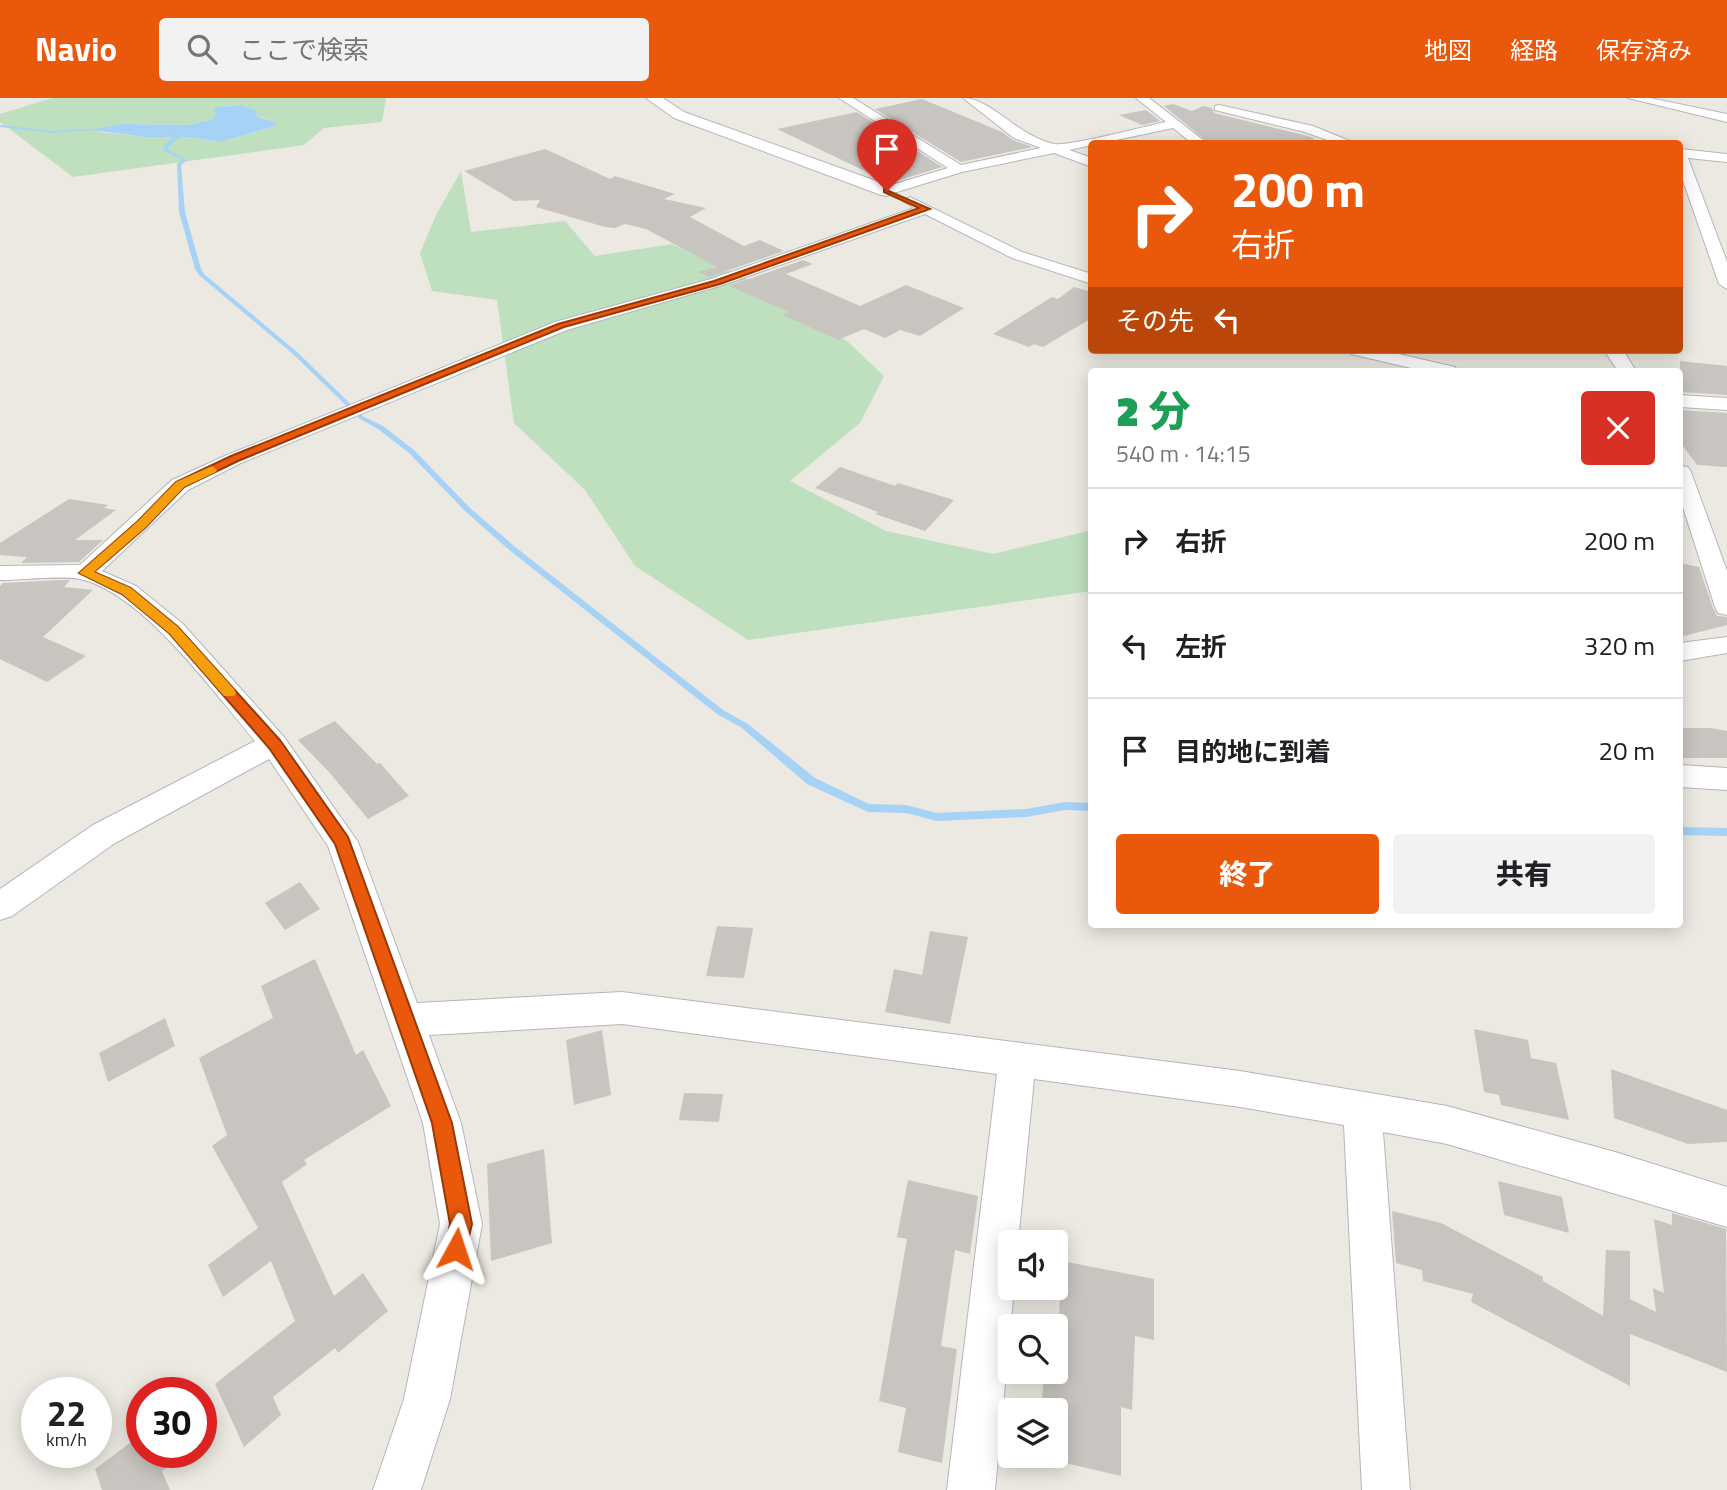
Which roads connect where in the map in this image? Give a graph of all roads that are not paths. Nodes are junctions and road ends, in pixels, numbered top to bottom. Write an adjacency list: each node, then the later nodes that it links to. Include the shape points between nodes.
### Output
1 (653, 98): 19 (street, via 679,115)
2 (845, 98): 18 (street)
3 (968, 98): 13 (street, via 1018,135)
4 (1142, 98): 8 (street)
5 (1245, 98): 11 (street, via 1213,110 1309,129)
6 (1634, 98): 7 (street, via 1680,115)
7 (1727, 118)
8 (1174, 120): 9 (street); 10 (street)
9 (1091, 140)
10 (1197, 140)
11 (1340, 140)
12 (1088, 141): 13 (street)
13 (1054, 149): 17 (street); 18 (street)
14 (1683, 153): 15 (street)
15 (1727, 158)
16 (1683, 161): 22 (street)
17 (1088, 162)
18 (959, 169): 19 (street)
19 (887, 191): 20 (street)
20 (926, 209): 23 (street, via 1017,256); 31 (street, via 717,282 561,326 234,459 180,485)
21 (1683, 209): 22 (street)
22 (1703, 212): 24 (street)
23 (1088, 278)
24 (1727, 284)
25 (1374, 354): 26 (street)
26 (1435, 368)
27 (1683, 401): 28 (street)
28 (1727, 404)
29 (1683, 479): 32 (street)
30 (0, 573): 31 (street)
31 (85, 573): 35 (street, via 127,591 174,630)
32 (1727, 607)
33 (1727, 645): 34 (street)
34 (1683, 652)
35 (274, 744): 38 (street, via 104,834); 39 (street, via 342,842)
36 (1683, 776): 37 (street)
37 (1727, 779)
38 (0, 905)
39 (407, 1020): 40 (street, via 622,1008); 43 (street, via 442,1123 461,1224 426,1399)
40 (1017, 1061): 41 (street, via 1240,1089); 44 (street)
41 (1362, 1111): 42 (street, via 1447,1125); 45 (street)
42 (1727, 1207)
43 (397, 1490)
44 (971, 1490)
45 (1385, 1490)

